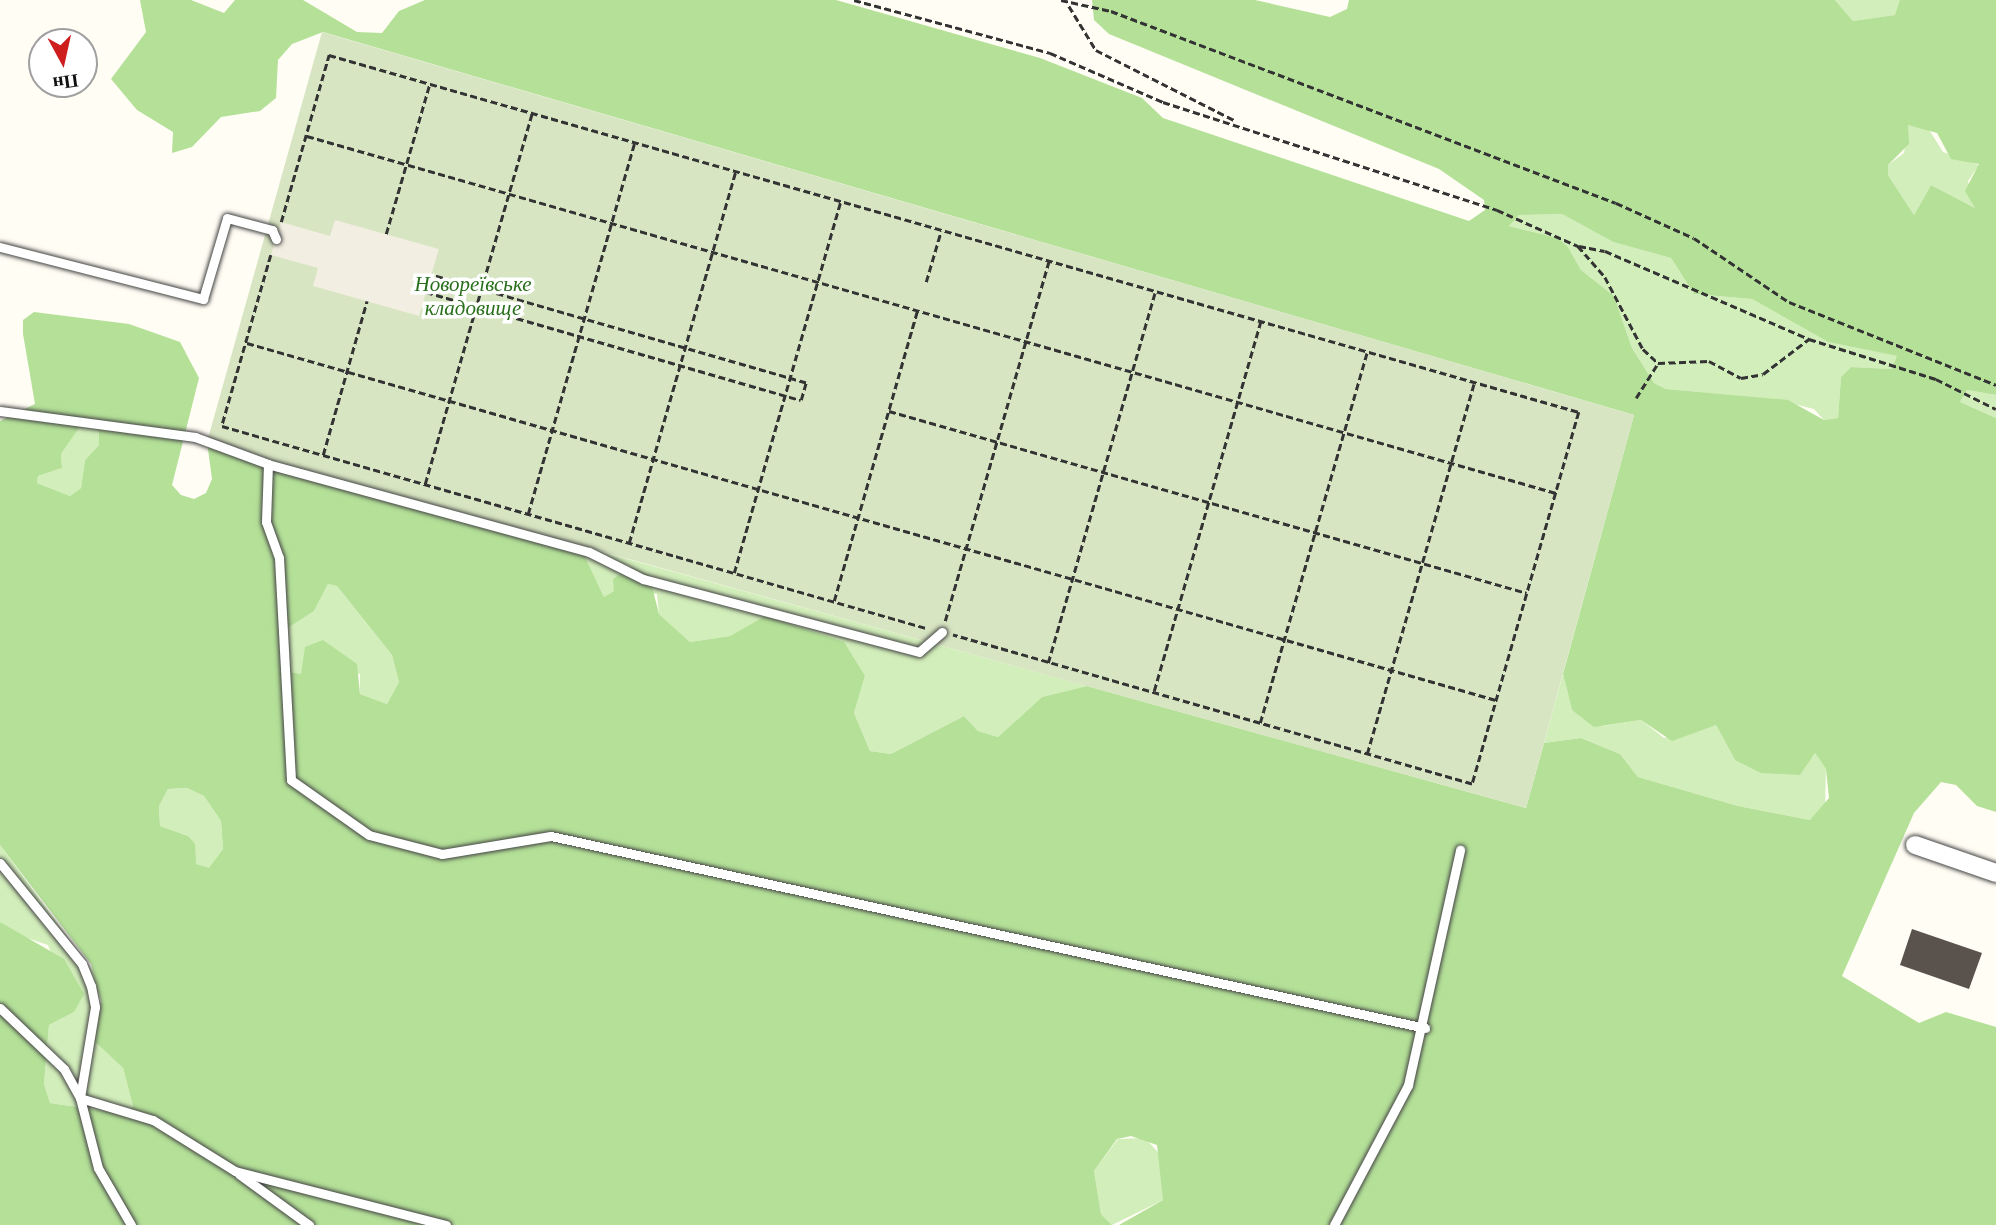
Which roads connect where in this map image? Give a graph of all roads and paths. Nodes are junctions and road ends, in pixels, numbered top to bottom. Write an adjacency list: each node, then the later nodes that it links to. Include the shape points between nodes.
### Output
1 (854, 0): 6 (path, via 1050,53 1163,102)
2 (1061, 0): 3 (path)
3 (1068, 4): 6 (path, via 1096,50); 46 (path, via 1111,11 1616,203 1694,238 1789,302)
4 (430, 83): 5 (path); 7 (path, via 329,55); 9 (path)
5 (532, 113): 8 (path); 11 (path)
6 (1240, 123): 18 (path, via 1349,166 1497,210)
7 (306, 135): 9 (path); 13 (path)
8 (635, 142): 10 (path); 14 (path)
9 (407, 164): 11 (path); 16 (path)
10 (736, 171): 12 (path); 20 (path)
11 (509, 193): 14 (path); 26 (path)
12 (841, 201): 15 (path); 24 (path)
13 (281, 222)
14 (612, 223): 20 (path); 32 (path)
15 (941, 230): 22 (path); 25 (path)
16 (386, 234)
17 (276, 239): 19 (lane, via 272,230 227,218 203,299)
18 (1578, 246): 35 (path, via 1605,251); 40 (path, via 1605,277 1643,349)
19 (0, 247)
20 (713, 252): 24 (path); 38 (path)
21 (271, 255): 37 (path)
22 (1049, 261): 27 (path); 36 (path)
23 (431, 275): 26 (path)
24 (818, 282): 31 (path); 44 (path)
25 (926, 282)
26 (481, 290): 30 (path); 32 (path)
27 (1156, 291): 33 (path); 43 (path)
28 (426, 292): 30 (path)
29 (367, 301): 42 (path)
30 (476, 307): 34 (path); 49 (path)
31 (918, 310): 36 (path); 53 (path)
32 (584, 319): 34 (path); 38 (path)
33 (1261, 321): 39 (path); 50 (path)
34 (579, 336): 41 (path); 54 (path)
35 (1809, 339): 40 (path, via 1763,374 1741,378 1709,361); 51 (path, via 1936,379)
36 (1026, 341): 43 (path); 56 (path)
37 (246, 342): 42 (path); 57 (path, via 222,426)
38 (685, 348): 41 (path); 44 (path)
39 (1368, 352): 45 (path); 55 (path)
40 (1658, 363): 48 (path)
41 (680, 365): 47 (path); 58 (path)
42 (347, 371): 49 (path); 57 (path)
43 (1132, 372): 50 (path); 61 (path)
44 (790, 378): 47 (path); 47 (path, via 806,383 802,400)
45 (1475, 383): 59 (path); 64 (path, via 1579,412)
46 (1996, 385)
47 (785, 395): 63 (path)
48 (1636, 398)
49 (449, 401): 54 (path); 62 (path)
50 (1238, 402): 55 (path); 65 (path)
51 (1996, 409)
52 (0, 411): 60 (lane, via 195,437)
53 (889, 411): 56 (path); 67 (path)
54 (552, 430): 58 (path); 66 (path)
55 (1345, 432): 59 (path); 68 (path)
56 (997, 442): 61 (path); 70 (path)
57 (323, 455): 62 (path)
58 (653, 459): 63 (path); 69 (path)
59 (1451, 463): 64 (path); 71 (path)
60 (268, 464): 77 (lane, via 589,552 643,579 919,652); 90 (lane, via 266,522 279,558 291,780 369,835 442,853 551,836)
61 (1103, 472): 65 (path); 73 (path)
62 (425, 484): 66 (path)
63 (758, 489): 67 (path); 72 (path)
64 (1556, 493): 74 (path)
65 (1209, 502): 68 (path); 76 (path)
66 (528, 514): 69 (path)
67 (858, 517): 70 (path); 75 (path)
68 (1316, 533): 71 (path); 78 (path)
69 (629, 543): 72 (path)
70 (966, 549): 73 (path); 77 (path)
71 (1422, 564): 74 (path); 80 (path)
72 (734, 573): 75 (path)
73 (1073, 579): 76 (path); 79 (path)
74 (1527, 593): 82 (path)
75 (834, 601): 77 (path)
76 (1178, 609): 78 (path); 81 (path)
77 (942, 632): 79 (path)
78 (1284, 640): 80 (path); 83 (path)
79 (1048, 663): 81 (path)
80 (1391, 670): 82 (path); 84 (path)
81 (1154, 693): 83 (path)
82 (1496, 700): 84 (path, via 1472,784)
83 (1260, 723): 84 (path)
84 (1367, 754)
85 (1914, 845): 88 (street)
86 (1460, 850): 90 (lane)
87 (0, 863): 91 (lane, via 82,964 92,986 95,1007)
88 (1996, 873)
89 (0, 1008): 91 (lane, via 64,1069)
90 (1425, 1028): 96 (lane, via 1408,1085)
91 (80, 1098): 92 (lane, via 153,1120); 93 (lane, via 97,1168)
92 (235, 1171): 94 (lane); 95 (lane)
93 (131, 1225)
94 (309, 1225)
95 (446, 1225)
96 (1334, 1225)

